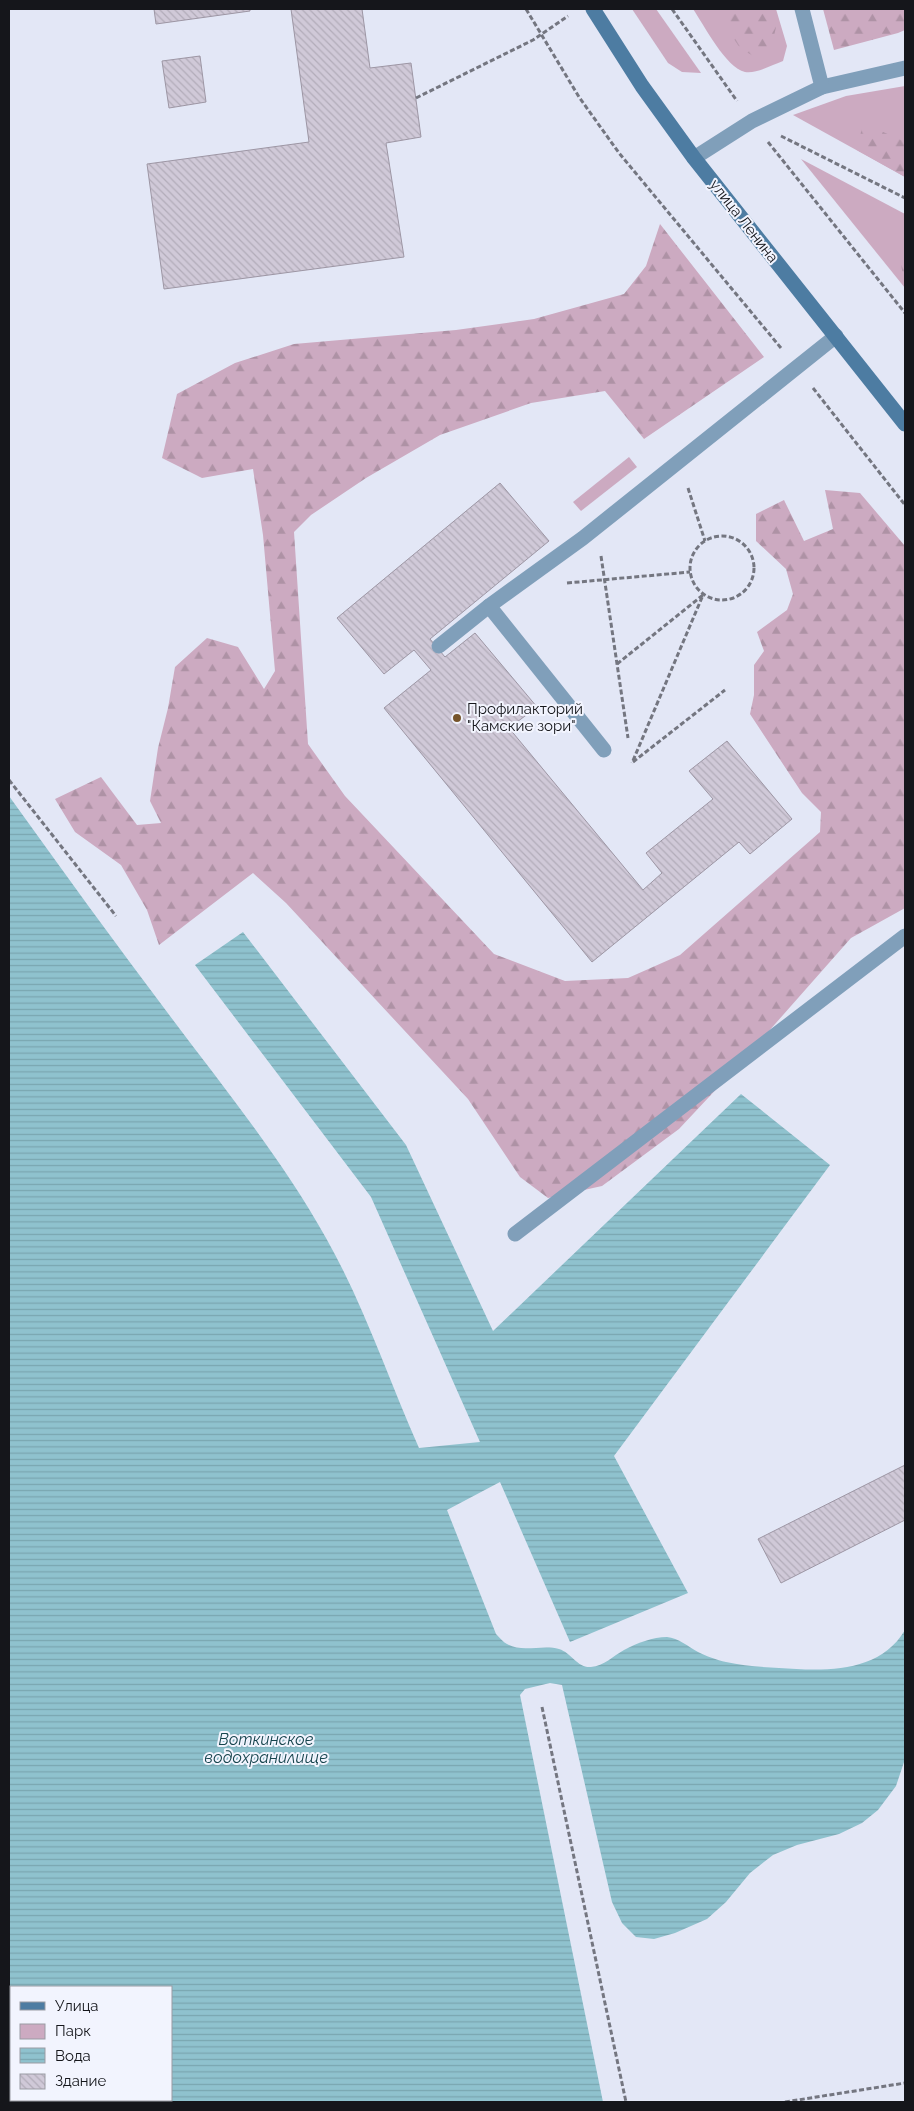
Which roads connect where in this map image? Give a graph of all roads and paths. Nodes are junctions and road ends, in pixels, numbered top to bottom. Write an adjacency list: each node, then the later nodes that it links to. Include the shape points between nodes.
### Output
1 (526, 9): 6 (path)
2 (594, 9): 11 (street, улица Ленина, via 642,86)
3 (672, 9): 10 (path)
4 (802, 9): 8 (lane)
5 (572, 14): 6 (path)
6 (541, 33): 9 (path, via 533,40); 15 (path, via 579,97 619,153)
7 (905, 68): 8 (lane)
8 (822, 88): 10 (lane)
9 (416, 98)
10 (752, 121): 11 (lane); 12 (path); 13 (path)
11 (694, 158): 14 (street, улица Ленина)
12 (905, 198)
13 (905, 313)
14 (836, 336): 15 (lane); 16 (street, улица Ленина)
15 (797, 367): 17 (lane); 18 (path)
16 (905, 424)
17 (679, 461): 19 (lane); 20 (path)
18 (905, 505)
19 (597, 527): 22 (path); 25 (lane)
20 (705, 541): 21 (path, via 692,557); 24 (path, via 726,536 737,539 749,550 755,566 750,586 742,594 722,601)
21 (690, 572): 22 (path); 24 (path)
22 (604, 580): 23 (path); 27 (path)
23 (566, 583)
24 (703, 595): 27 (path); 32 (path)
25 (490, 606): 26 (lane); 30 (lane)
26 (439, 646)
27 (617, 664): 29 (path)
28 (724, 690): 32 (path)
29 (630, 745)
30 (604, 750)
31 (631, 754): 32 (path)
32 (632, 763)
33 (9, 780): 34 (path)
34 (116, 916)
35 (905, 936): 36 (lane)
36 (515, 1234)
37 (542, 1707): 39 (path)
38 (905, 2083): 40 (path)
39 (626, 2102)
40 (785, 2102)

